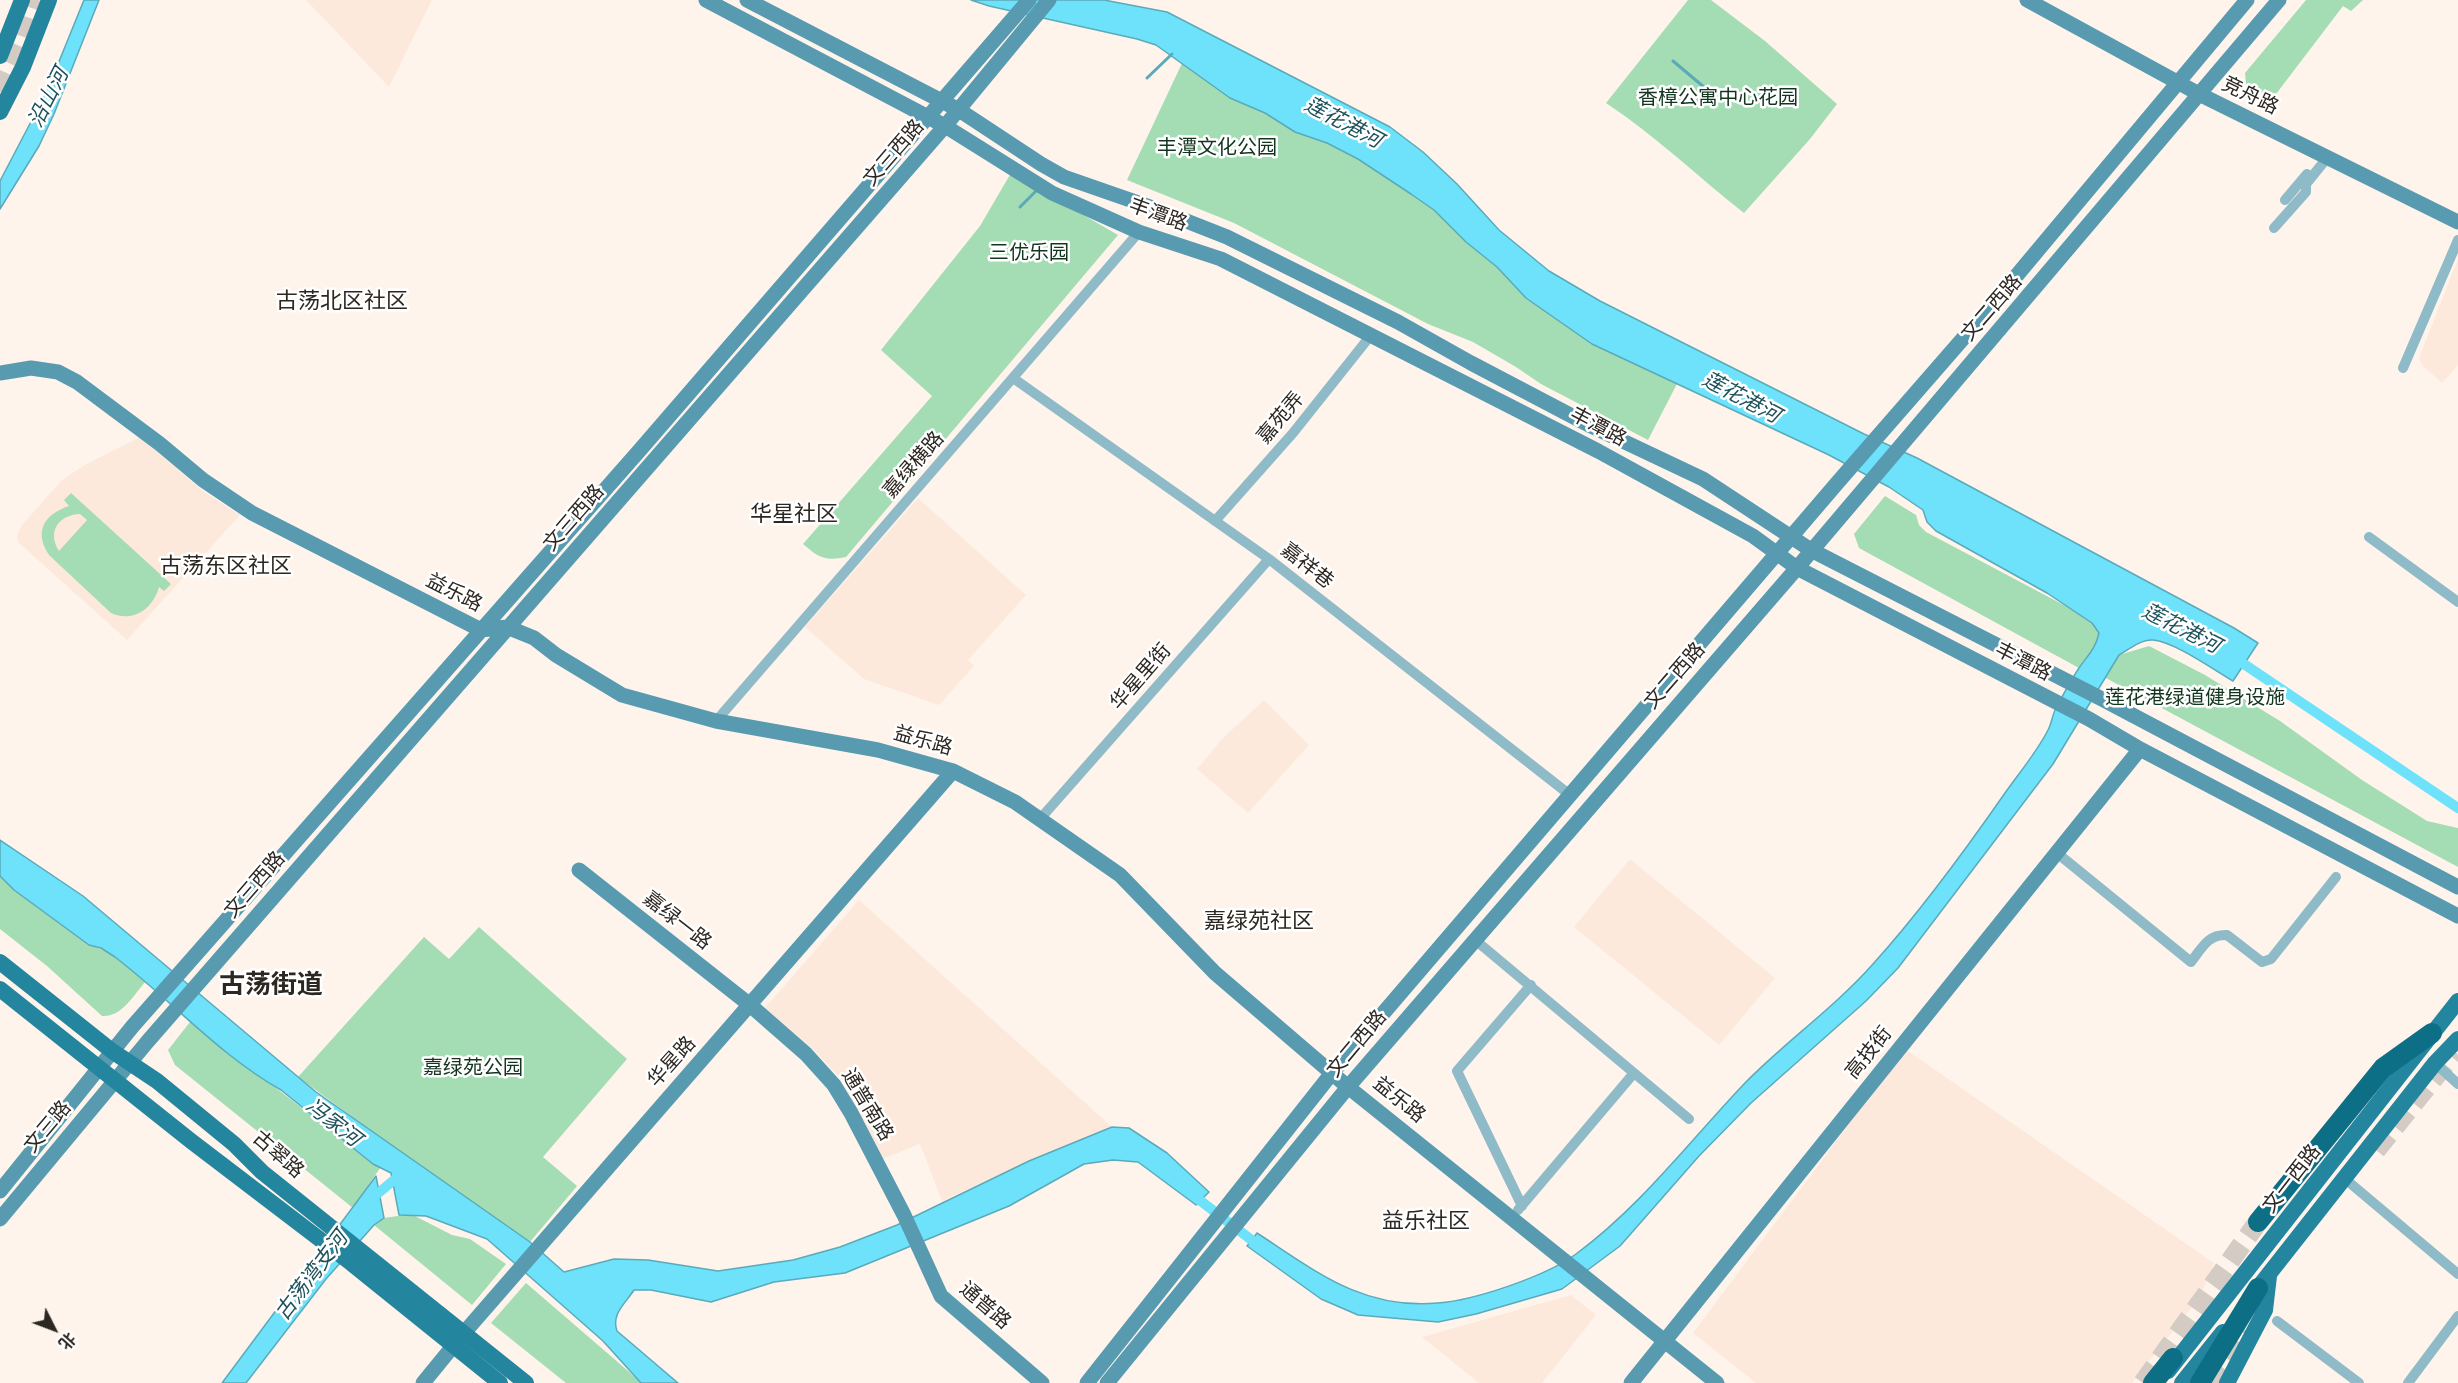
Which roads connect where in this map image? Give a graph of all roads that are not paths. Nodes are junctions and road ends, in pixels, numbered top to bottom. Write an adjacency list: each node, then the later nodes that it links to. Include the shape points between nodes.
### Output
1 (22, 0): 10 (main road)
2 (49, 0): 15 (main road, via 23,67)
3 (706, 0): 16 (main road, 丰潭路)
4 (747, 0): 13 (main road, 丰潭路)
5 (1029, 0): 13 (main road, 文三西路)
6 (1049, 0): 14 (main road, 文三西路)
7 (2026, 0): 11 (main road, 竞舟路)
8 (2247, 0): 11 (main road, 文二西路)
9 (2279, 0): 12 (main road, 文二西路)
10 (0, 56)
11 (2179, 82): 12 (main road, 竞舟路); 29 (main road, 文二西路)
12 (2200, 95): 18 (main road, 竞舟路); 31 (main road, 文二西路)
13 (941, 102): 14 (main road, 丰潭路); 16 (main road, 文三西路)
14 (959, 110): 17 (main road, 文三西路); 29 (main road, 丰潭路, via 1064,177 1227,237 1398,322 1591,426 1703,479)
15 (0, 112)
16 (928, 117): 17 (main road, 丰潭路); 37 (main road, 文三西路)
17 (945, 126): 22 (main road, 丰潭路, via 1052,193); 36 (main road, 文三西路)
18 (2325, 157): 19 (street); 20 (main road, 竞舟路); 21 (street, via 2306,184 2306,192)
19 (2285, 200)
20 (2458, 222)
21 (2274, 228)
22 (1139, 232): 24 (main road, 丰潭路, via 1221,259); 27 (street, 嘉绿横路)
23 (2458, 240): 25 (street)
24 (1371, 335): 28 (street, 嘉苑弄, via 1293,433); 32 (main road, 丰潭路, via 1672,490 1753,536)
25 (2403, 368)
26 (0, 373): 37 (main road, 益乐路, via 31,368 58,372 77,382 252,513)
27 (1013, 378): 28 (street, 嘉祥巷); 38 (street, 嘉绿横路)
28 (1215, 520): 33 (street, 嘉祥巷)
29 (1793, 537): 31 (main road, 丰潭路); 32 (main road, 文二西路)
30 (2369, 537): 35 (street)
31 (1810, 550): 34 (main road, 文二西路); 46 (main road, 丰潭路)
32 (1778, 555): 34 (main road, 丰潭路); 41 (main road, 文二西路)
33 (1269, 559): 41 (street, 嘉祥巷); 42 (street, 华星里街)
34 (1797, 568): 39 (main road, 丰潭路); 48 (main road, 文二西路)
35 (2458, 602)
36 (507, 627): 37 (main road, 益乐路); 38 (main road, 益乐路, via 534,638 622,695); 57 (main road, 文三西路)
37 (482, 630): 56 (main road, 文三西路)
38 (716, 721): 40 (main road, 益乐路, via 878,750)
39 (2140, 748): 43 (main road, 高技街); 47 (main road, 丰潭路)
40 (953, 771): 42 (main road, 益乐路); 53 (main road, 华星路)
41 (1570, 795): 60 (main road, 文二西路)
42 (1040, 819): 60 (main road, 益乐路, via 1120,875 1215,973)
43 (2056, 853): 45 (street, via 2191,962 2211,937 2221,935 2228,935 2262,962 2271,959); 79 (main road, 高技街)
44 (579, 870): 53 (main road, 嘉绿一路)
45 (2336, 877)
46 (2458, 887)
47 (2458, 916)
48 (1474, 939): 50 (street); 64 (main road, 文二西路)
49 (0, 962): 56 (main road, 古翠路)
50 (1530, 985): 61 (street); 68 (street, via 1457,1071)
51 (0, 988): 59 (main road, 古翠路)
52 (2458, 1001): 54 (main road, 文一西路)
53 (750, 1005): 69 (main road, 通普南路, via 806,1054 834,1085); 78 (main road, 华星路)
54 (2432, 1033): 72 (highway, via 2384,1068); 90 (main road, 文一西路)
55 (2458, 1039): 58 (main road, 文一西路)
56 (112, 1051): 57 (main road, 古翠路); 59 (main road, 文三路)
57 (130, 1063): 62 (main road, 文三路); 73 (main road, 古翠路, via 158,1081 234,1144)
58 (2435, 1063): 63 (street); 66 (main road, 文一西路)
59 (98, 1068): 62 (main road, 古翠路); 67 (main road, 文三路)
60 (1332, 1073): 64 (main road, 益乐路); 85 (main road, 文二西路)
61 (1634, 1073): 65 (street); 68 (street)
62 (114, 1080): 71 (main road, 文三路); 73 (main road, 古翠路)
63 (2458, 1084)
64 (1348, 1087): 70 (main road, 益乐路); 86 (main road, 文二西路)
65 (1689, 1119)
66 (2344, 1178): 74 (street); 75 (main road, 文一西路)
67 (0, 1191)
68 (1522, 1206): 70 (street)
69 (904, 1215): 84 (main road, 通普路, via 941,1296)
70 (1512, 1218): 79 (main road, 益乐路)
71 (0, 1219)
72 (2258, 1222)
73 (325, 1232): 78 (main road, 古翠路)
74 (2458, 1274)
75 (2264, 1280): 91 (main road, 文一西路); 92 (highway); 93 (main road, via 2265,1310)
76 (2458, 1316): 95 (street)
77 (2277, 1321): 94 (street)
78 (458, 1340): 81 (main road, 华星路); 82 (main road, 古翠路); 83 (main road, 古翠路)
79 (1664, 1342): 87 (main road, 高技街); 88 (main road, 益乐路)
80 (2173, 1358): 89 (highway)
81 (423, 1383)
82 (500, 1383)
83 (526, 1383)
84 (1042, 1383)
85 (1087, 1383)
86 (1107, 1383)
87 (1631, 1383)
88 (1718, 1383)
89 (2154, 1383)
90 (2159, 1383)
91 (2182, 1383)
92 (2200, 1383)
93 (2227, 1383)
94 (2359, 1383)
95 (2408, 1383)

